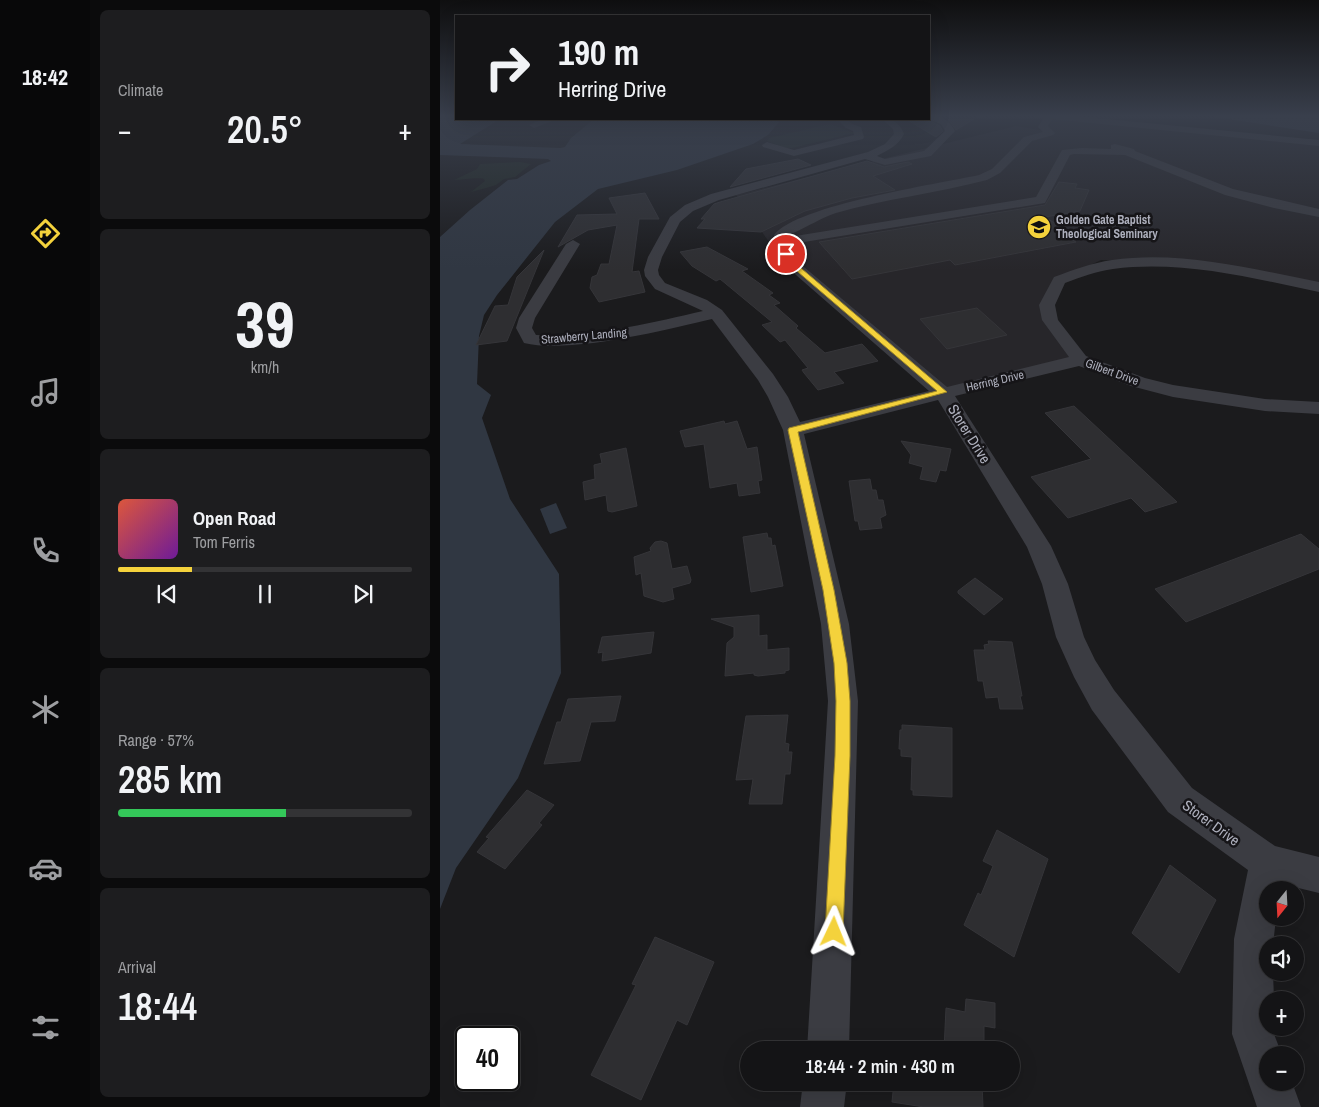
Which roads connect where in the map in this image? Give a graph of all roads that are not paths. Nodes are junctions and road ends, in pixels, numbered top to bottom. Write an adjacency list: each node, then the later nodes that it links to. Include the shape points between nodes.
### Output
1 (827, 167): 9 (street, via 715,197 678,215 655,257 650,270 652,276 660,286)
2 (1000, 167): 6 (street, via 983,178 831,210)
3 (1058, 167): 11 (street, Storer Drive, via 1041,200 794,240 786,246 786,254 793,265)
4 (1168, 167): 5 (street, via 1229,192)
5 (1319, 213)
6 (781, 235)
7 (573, 244): 9 (street, Strawberry Landing, via 527,318 524,328 530,339 544,342 614,335)
8 (1319, 287): 10 (street, Gilbert Drive, via 1236,270 1168,262 1097,267 1059,280 1047,305 1050,320)
9 (716, 313): 13 (street, via 778,397)
10 (1080, 360): 11 (street, Herring Drive); 12 (street, Gilbert Drive, via 1174,392 1265,405)
11 (943, 392): 13 (street, Herring Drive); 14 (street, Storer Drive, via 1039,546 1055,584 1070,637 1103,700 1180,800)
12 (1319, 408)
13 (792, 430): 16 (street, via 830,598 843,701)
14 (1268, 862): 15 (street, Storer Drive); 17 (street, via 1253,939 1253,1034)
15 (1319, 876)
16 (828, 1041)
17 (1259, 1051)
18 (824, 1091): 20 (street)
19 (1273, 1091): 21 (street)
20 (822, 1107)
21 (1279, 1107)

